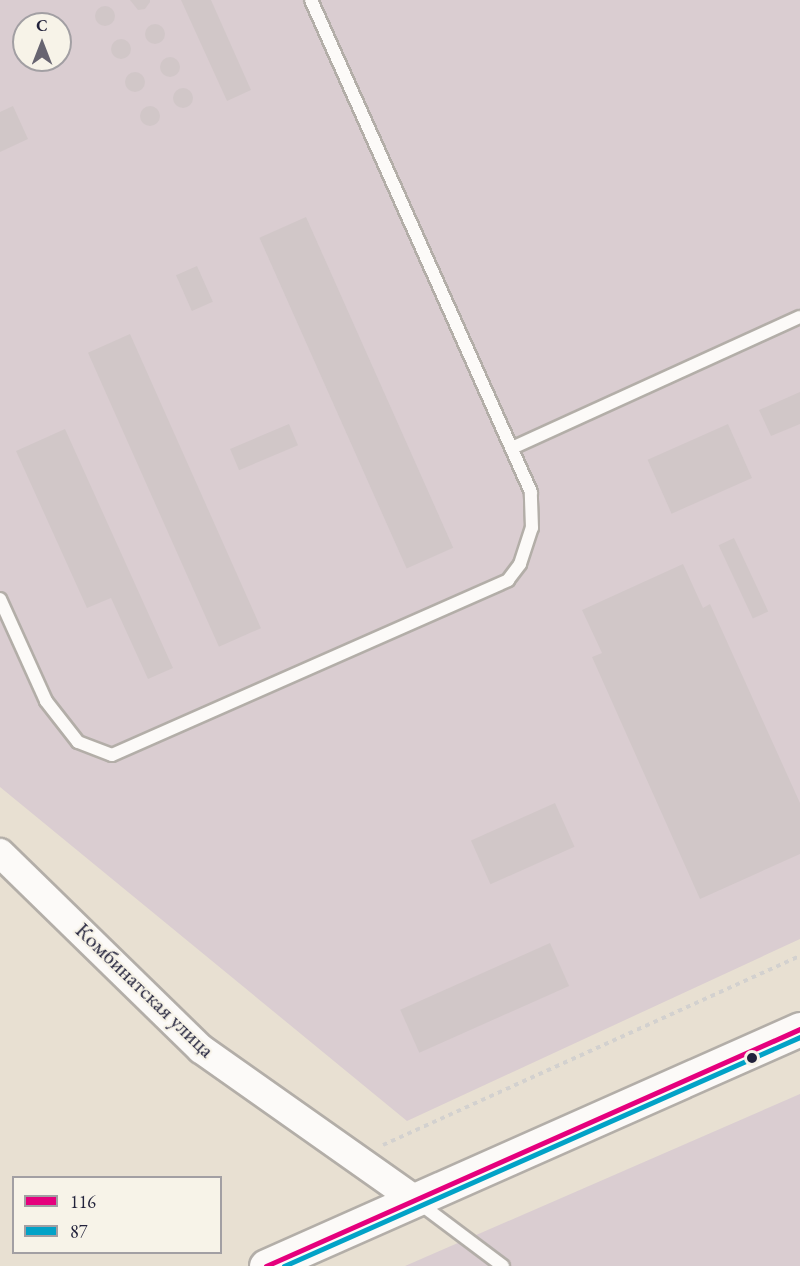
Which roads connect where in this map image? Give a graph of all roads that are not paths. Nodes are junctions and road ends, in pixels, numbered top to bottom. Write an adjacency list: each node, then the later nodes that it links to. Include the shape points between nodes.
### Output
1 (311, 0): 3 (lane)
2 (800, 317): 3 (lane)
3 (512, 448): 4 (lane, via 531,492 532,528 520,564 508,580 112,755 78,742 46,701)
4 (0, 599)
5 (0, 853): 7 (street, Комбинатская улица, via 201,1049)
6 (800, 1029): 7 (main road)
7 (415, 1200): 8 (main road); 9 (lane)
8 (266, 1266)
9 (503, 1266)

